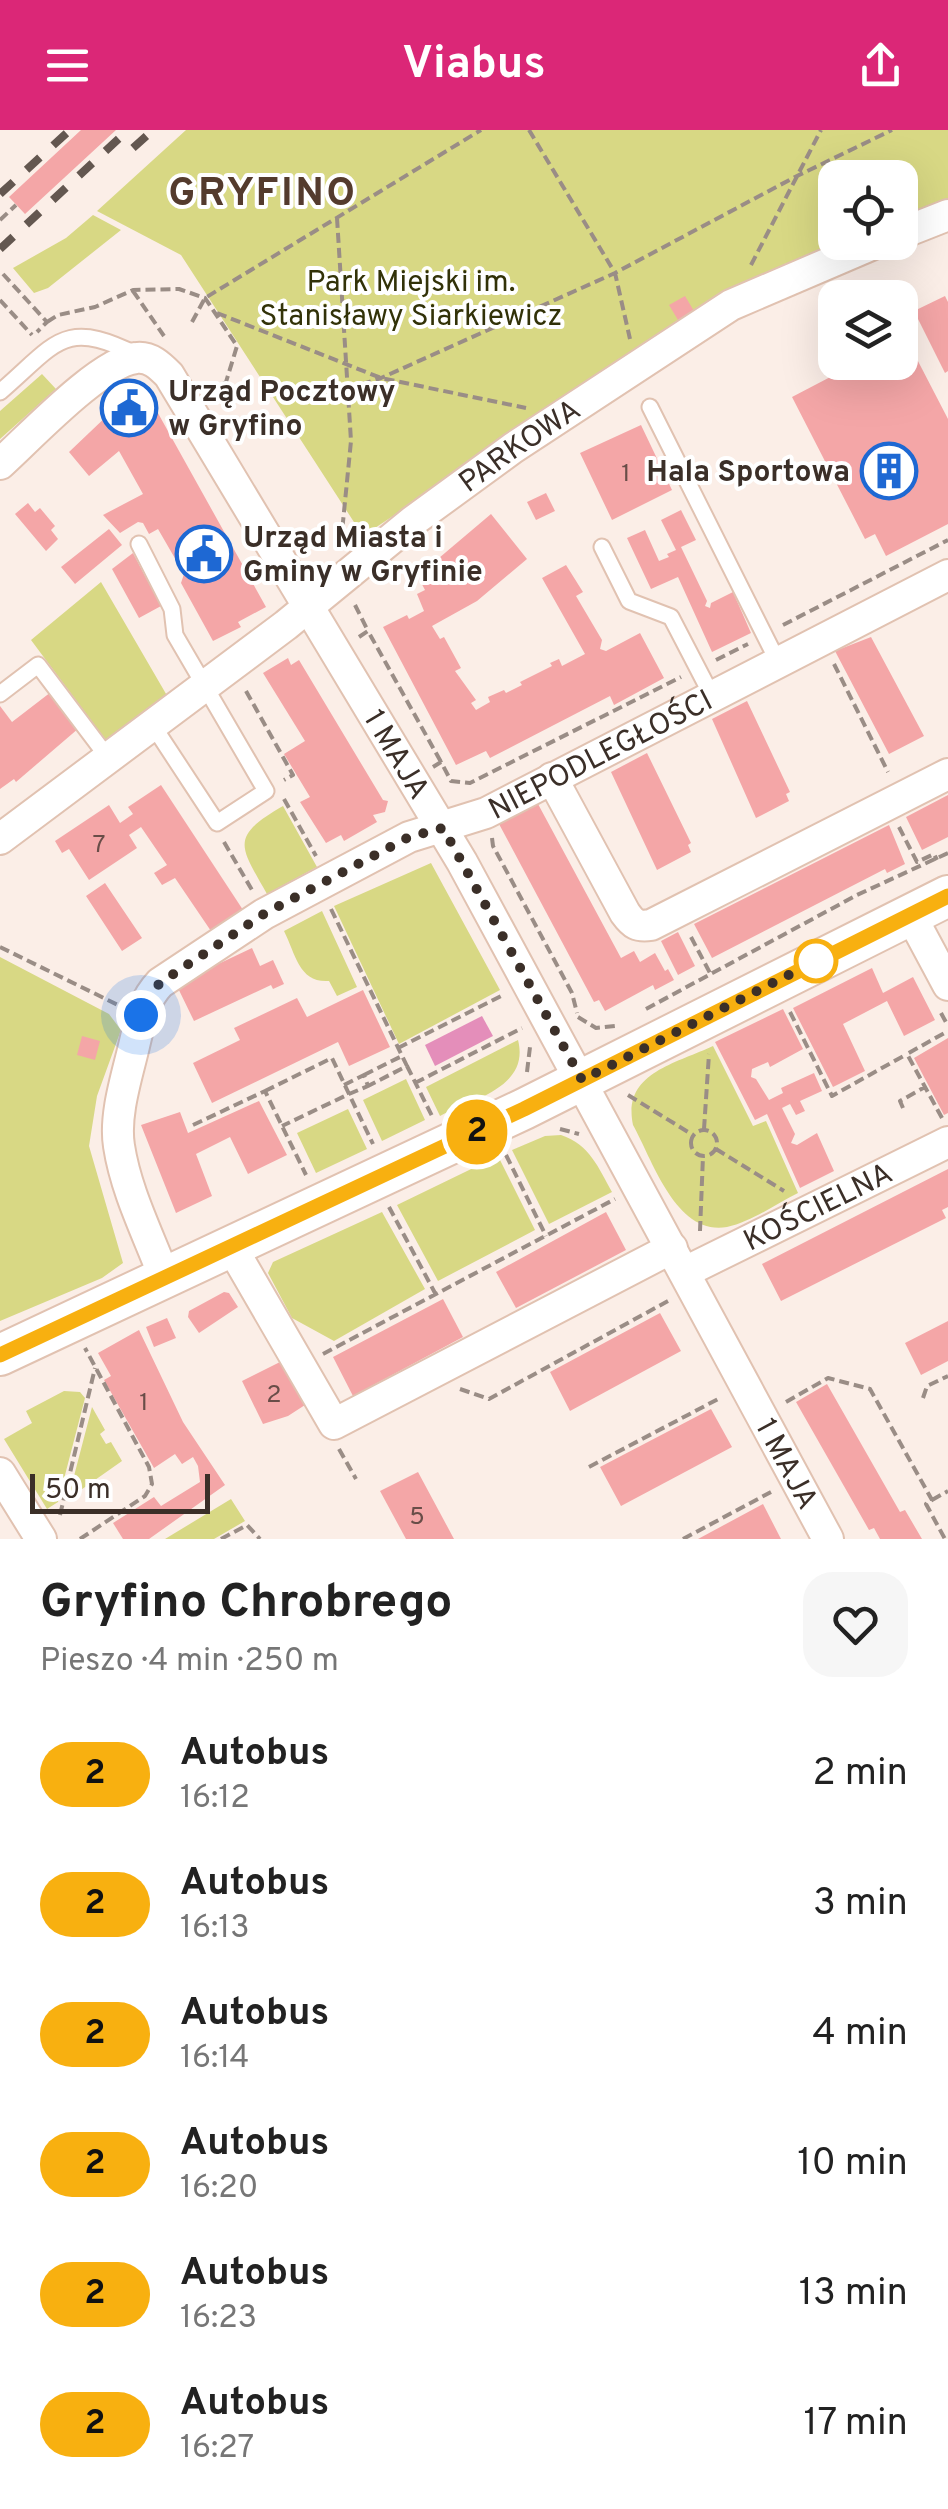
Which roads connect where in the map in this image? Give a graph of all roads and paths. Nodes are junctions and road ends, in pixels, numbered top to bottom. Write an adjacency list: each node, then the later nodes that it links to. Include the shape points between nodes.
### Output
1 (481, 130): 8 (path)
2 (529, 130): 12 (path)
3 (821, 130): 5 (path)
4 (892, 130): 5 (path)
5 (795, 176): 12 (path); 16 (path)
6 (16, 205): 9 (path)
7 (948, 214): 10 (street)
8 (337, 218): 14 (path); 23 (path)
9 (0, 220)
10 (918, 226)
11 (836, 260): 16 (street, PARKOWA)
12 (615, 272): 24 (path); 25 (path)
13 (3, 274): 18 (path)
14 (205, 298): 17 (path); 18 (path, via 179,289 133,290); 19 (path)
15 (0, 300): 20 (path)
16 (732, 305): 24 (street, PARKOWA)
17 (214, 312): 23 (path); 28 (path, via 236,346 226,382)
18 (47, 322): 20 (path)
19 (192, 322)
20 (32, 336): 22 (path, via 24,343)
21 (140, 357): 22 (lane, via 79,335); 28 (street, 1 MAJA, via 169,375); 31 (street, via 93,380)
22 (38, 359): 27 (lane)
23 (345, 364): 25 (path); 26 (path)
24 (636, 364): 30 (street, PARKOWA)
25 (380, 378): 26 (path); 30 (path)
26 (347, 390): 35 (path, via 351,441)
27 (0, 392)
28 (188, 405): 37 (street, 1 MAJA)
29 (650, 406): 38 (lane)
30 (560, 415): 37 (street, PARKOWA, via 413,521)
31 (0, 464)
32 (948, 540): 38 (path)
33 (139, 544): 41 (lane)
34 (602, 548): 40 (lane, via 629,601 671,617)
35 (340, 552)
36 (948, 575): 38 (street, NIEPODLEGŁOŚCI)
37 (309, 607): 41 (street, PARKOWA); 47 (street, 1 MAJA)
38 (772, 648): 40 (street, NIEPODLEGŁOŚCI); 40 (path)
39 (240, 680): 48 (path, via 292,775)
40 (705, 682): 46 (street, NIEPODLEGŁOŚCI); 47 (path, via 470,783 452,781 441,762)
41 (203, 686): 43 (street, PARKOWA); 49 (lane, via 266,791)
42 (0, 694): 44 (lane, via 38,664)
43 (152, 724): 44 (street, PARKOWA); 49 (lane)
44 (109, 759): 52 (street, PARKOWA)
45 (948, 774): 46 (street, via 642,927 625,913)
46 (552, 778): 51 (street, NIEPODLEGŁOŚCI)
47 (413, 779): 51 (street, 1 MAJA)
48 (276, 785)
49 (217, 823): 56 (path)
50 (298, 825): 55 (path)
51 (443, 828): 65 (street, NIEPODLEGŁOŚCI, via 409,837 264,914 160,983); 75 (street, 1 MAJA)
52 (0, 839)
53 (493, 846): 66 (path, via 572,993)
54 (948, 854): 64 (path, via 857,895)
55 (324, 869)
56 (253, 892)
57 (948, 896): 59 (main road)
58 (329, 904): 70 (path)
59 (910, 914): 61 (street); 75 (main road)
60 (0, 948): 65 (path)
61 (948, 985)
62 (504, 994): 70 (path)
63 (786, 1003): 71 (path, via 832,1096)
64 (645, 1010)
65 (141, 1015): 105 (street, NIEPODLEGŁOŚCI, via 118,1142)
66 (578, 1017)
67 (522, 1028): 76 (path)
68 (948, 1031): 71 (path)
69 (710, 1041): 89 (path)
70 (398, 1048): 72 (path)
71 (906, 1054): 79 (path)
72 (402, 1056): 73 (path); 74 (path)
73 (408, 1066): 76 (path); 78 (path)
74 (364, 1075): 77 (path); 78 (path)
75 (582, 1080): 84 (main road); 104 (street, 1 MAJA)
76 (416, 1083): 87 (path)
77 (344, 1085): 80 (path, via 332,1058); 81 (path)
78 (368, 1086): 81 (path)
79 (925, 1087): 83 (path, via 900,1100); 85 (path)
80 (266, 1091): 86 (path); 88 (path)
81 (349, 1094): 88 (path); 95 (path)
82 (628, 1094): 91 (path)
83 (903, 1108)
84 (524, 1109): 90 (path, via 534,1132 550,1128); 103 (main road)
85 (948, 1120)
86 (194, 1125)
87 (436, 1125)
88 (282, 1126): 97 (path)
89 (704, 1129): 91 (path); 94 (path, via 715,1135)
90 (581, 1135)
91 (693, 1135): 96 (path, via 691,1148)
92 (948, 1142): 104 (street, KOŚCIELNA)
93 (502, 1147): 102 (path)
94 (716, 1149): 96 (path); 99 (path)
95 (377, 1153)
96 (703, 1156): 101 (path)
97 (310, 1184)
98 (622, 1195): 102 (path)
99 (796, 1198)
100 (386, 1201): 106 (path)
101 (700, 1232)
102 (546, 1236): 106 (path)
103 (232, 1248): 105 (main road); 117 (street)
104 (678, 1260): 107 (street, 1 MAJA); 111 (street, KOŚCIELNA)
105 (165, 1278): 109 (main road)
106 (436, 1294): 110 (path)
107 (704, 1307): 111 (path, via 688,1316 676,1296 489,1399 462,1392); 129 (street, 1 MAJA)
108 (82, 1342): 112 (path)
109 (0, 1355)
110 (310, 1361)
111 (447, 1366): 117 (street, KOŚCIELNA)
112 (95, 1368): 124 (path, via 59,1518); 125 (path, via 152,1484 145,1496)
113 (948, 1376): 115 (path, via 927,1386)
114 (729, 1393): 118 (path)
115 (923, 1398)
116 (778, 1406): 123 (path, via 828,1378 870,1390)
117 (336, 1436): 120 (path)
118 (589, 1467)
119 (0, 1473): 124 (street)
120 (356, 1480)
121 (780, 1488): 128 (path)
122 (948, 1491): 123 (path)
123 (932, 1500): 130 (path, via 926,1504)
124 (46, 1531)
125 (80, 1539)
126 (222, 1539): 127 (path, via 247,1524)
127 (260, 1539)
128 (683, 1539)
129 (828, 1539)
130 (945, 1539)

